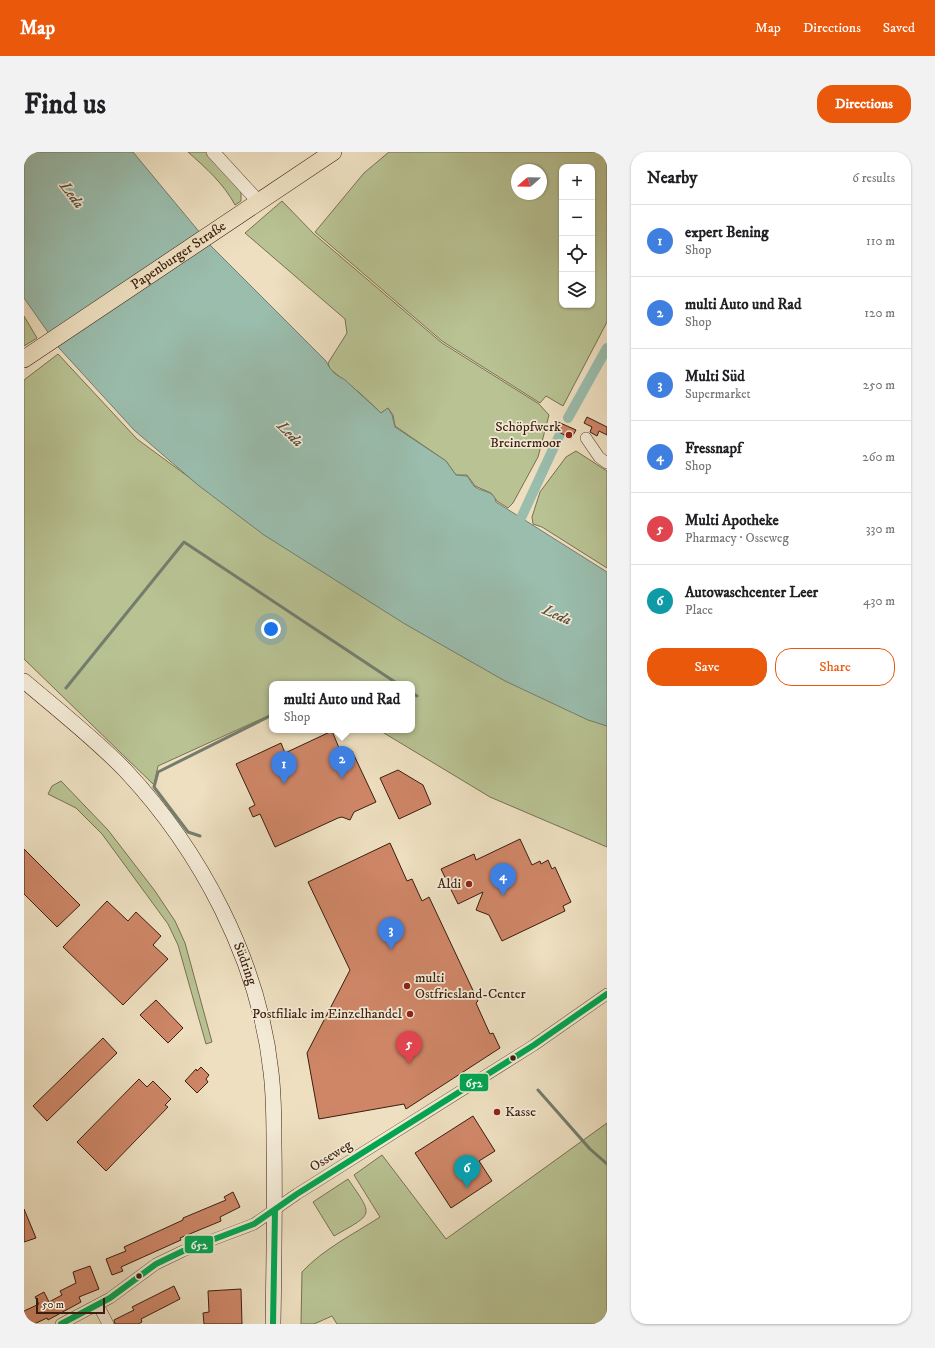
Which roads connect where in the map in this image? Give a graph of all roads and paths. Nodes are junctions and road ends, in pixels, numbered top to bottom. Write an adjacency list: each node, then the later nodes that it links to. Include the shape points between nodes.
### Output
1 (213, 152): 3 (street)
2 (333, 152): 3 (main road, Papenburger Straße)
3 (258, 201): 4 (main road, Papenburger Straße)
4 (27, 358)
5 (586, 438): 6 (street)
6 (607, 463)
7 (24, 681): 9 (main road, Südring, via 99,745 152,800 176,831 197,865 230,929 245,964 257,1003 271,1071)
8 (607, 994): 9 (street, Osseweg, via 534,1045)
9 (275, 1211): 10 (street, Osseweg, via 260,1221 156,1264); 13 (main road, Südring)
10 (98, 1305): 11 (street, Osseweg); 12 (street)
11 (61, 1324)
12 (108, 1324)
13 (273, 1324)

